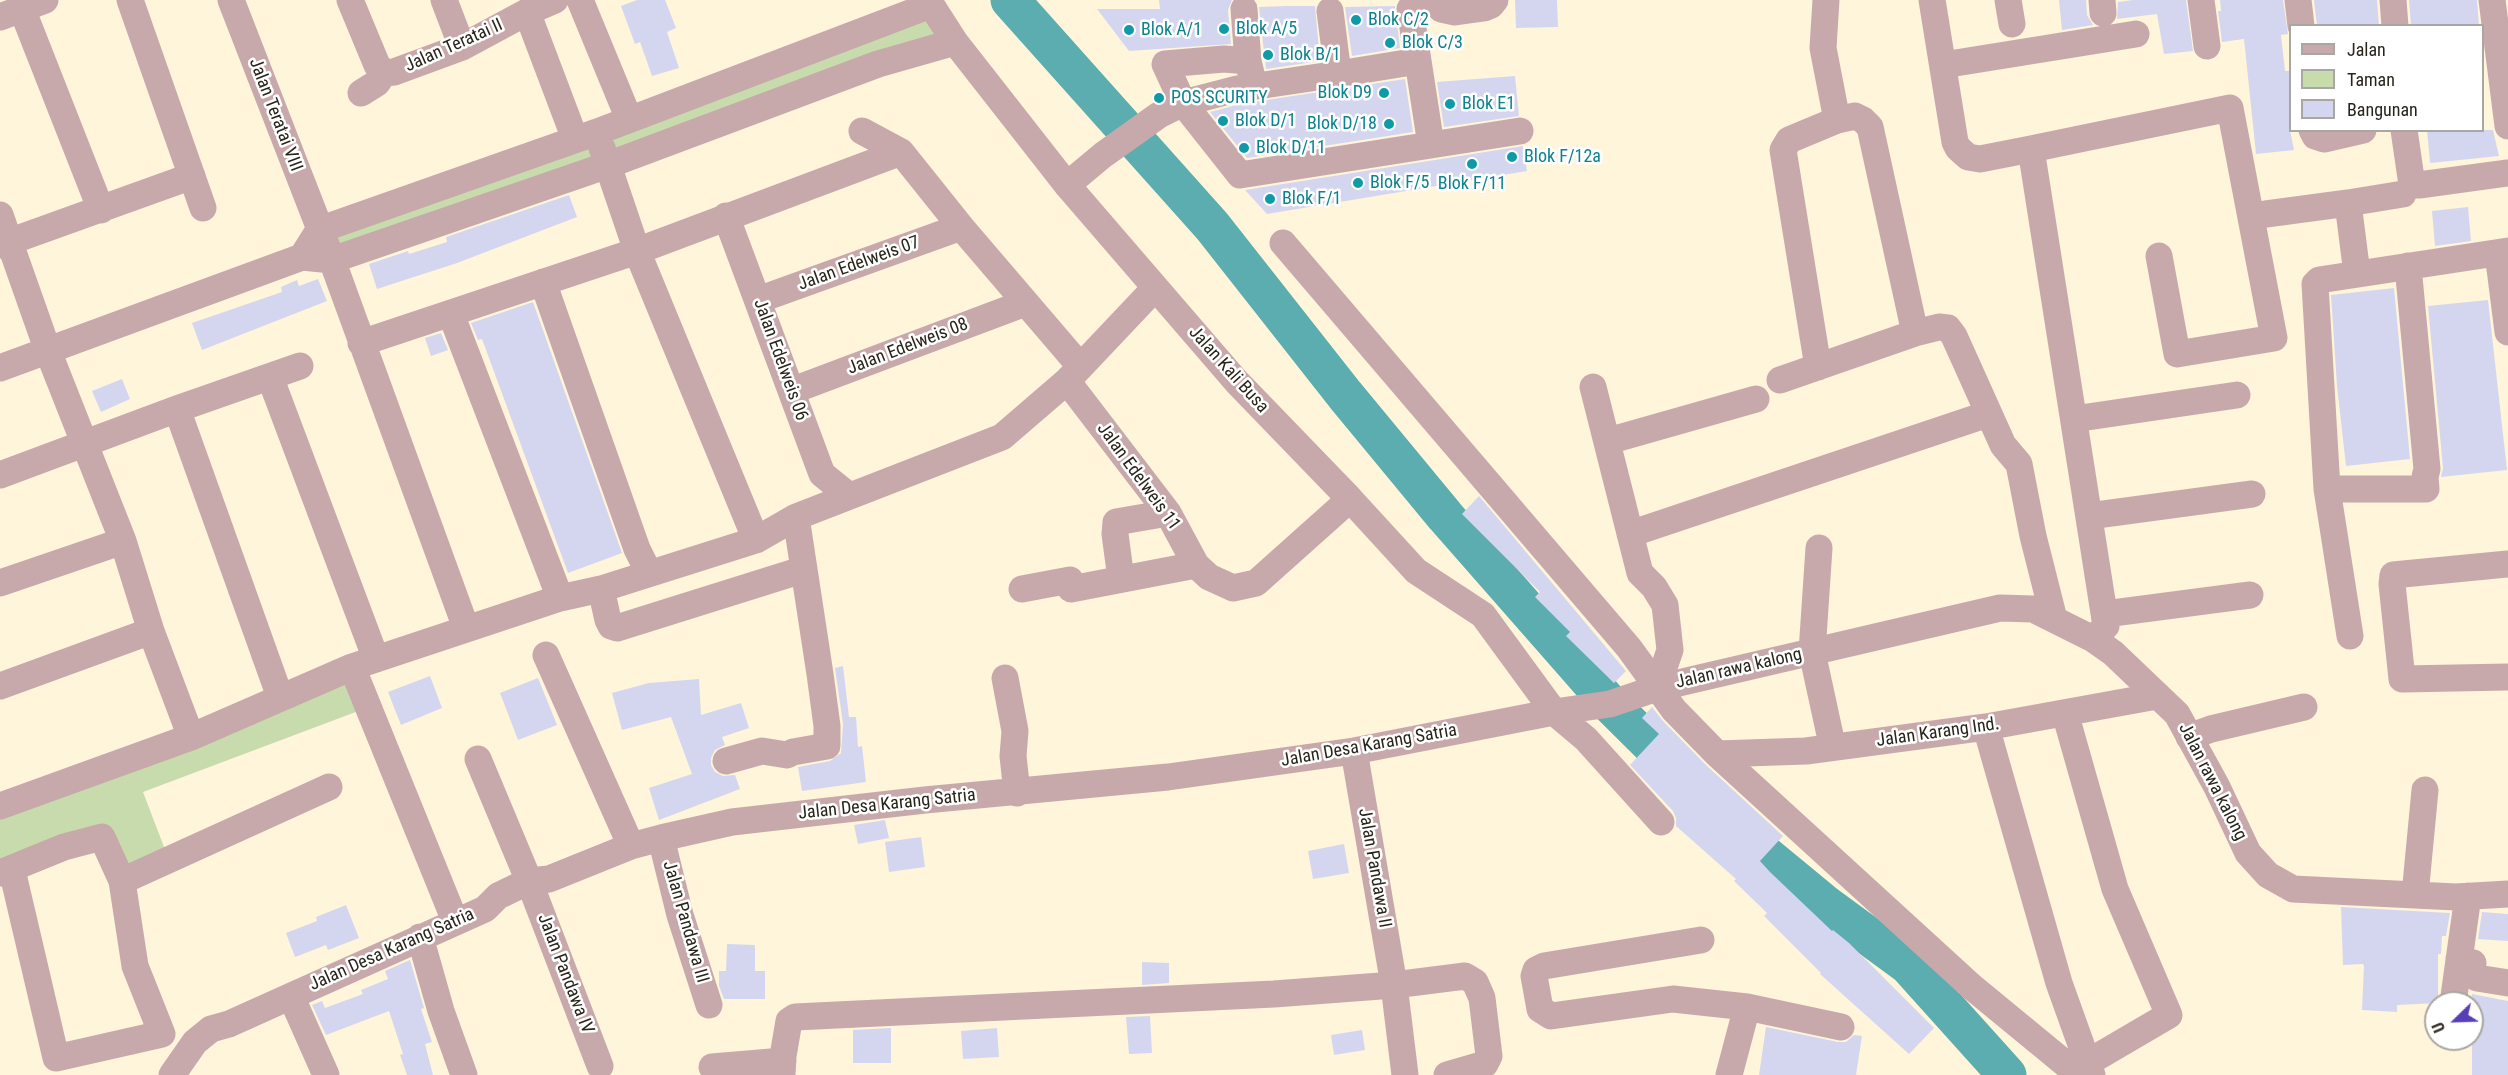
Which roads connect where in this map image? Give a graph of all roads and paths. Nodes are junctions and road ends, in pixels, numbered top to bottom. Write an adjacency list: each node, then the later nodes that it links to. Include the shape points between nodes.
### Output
1 (130, 0): 47 (street)
2 (231, 0): 57 (street, Jalan Teratai VIII)
3 (350, 0): 28 (street, via 376,65)
4 (444, 0): 24 (street)
5 (554, 0): 19 (street, Jalan Teratai II)
6 (580, 0): 33 (street)
7 (1495, 0): 15 (street, via 1484,8 1455,12)
8 (1826, 0): 34 (street, via 1823,48)
9 (1932, 0): 27 (street)
10 (2201, 0): 25 (street)
11 (2298, 0): 20 (street)
12 (2393, 0): 21 (street)
13 (2492, 0): 35 (street)
14 (930, 3): 23 (street, Jalan Kali Busa); 33 (street)
15 (1422, 5): 26 (street)
16 (22, 9): 52 (street)
17 (1244, 9): 29 (street)
18 (1330, 10): 30 (street)
19 (527, 12): 24 (street, Jalan Teratai II); 41 (street)
20 (2301, 24)
21 (2395, 24)
22 (2136, 34): 27 (street)
23 (955, 42): 45 (street, via 878,64); 48 (street, Jalan Kali Busa)
24 (462, 46): 28 (street, Jalan Teratai II)
25 (2207, 46)
26 (1418, 61): 30 (street); 42 (street)
27 (1943, 64): 43 (street, via 1955,142 1960,151 1980,159)
28 (384, 73): 31 (street)
29 (1251, 74): 30 (street); 32 (street); 32 (street, via 1224,59 1165,64)
30 (1338, 74)
31 (361, 93)
32 (1171, 109): 42 (street, via 1240,175); 48 (street)
33 (629, 119): 41 (street)
34 (1837, 120): 73 (street, via 1855,116 1870,127); 77 (street, via 1789,140 1783,150)
35 (2508, 126)
36 (862, 131): 44 (street)
37 (1520, 131): 42 (street)
38 (2313, 132): 39 (street, via 2324,139)
39 (2354, 132)
40 (2404, 132): 46 (street, via 2411,178 2419,185)
41 (586, 135): 45 (street); 57 (street)
42 (1431, 145)
43 (2031, 149): 62 (street, via 2230,108 2274,338 2177,354); 88 (street)
44 (901, 152): 55 (street); 56 (street, Jalan Edelweis 11)
45 (608, 165): 60 (street); 64 (street)
46 (2508, 172)
47 (192, 176): 51 (street); 52 (street)
48 (1067, 184): 68 (street, Jalan Kali Busa)
49 (2403, 194): 50 (street)
50 (2348, 203): 53 (street); 66 (street)
51 (203, 208)
52 (101, 210): 59 (street)
53 (2266, 214)
54 (0, 215): 59 (street)
55 (726, 216): 60 (street); 69 (street, Jalan Edelweis 06)
56 (961, 227): 69 (street, Jalan Edelweis 07); 70 (street, Jalan Edelweis 11)
57 (319, 230): 63 (street); 64 (street, Jalan Teratai VIII)
58 (1283, 243): 125 (street, via 1629,648)
59 (5, 244): 75 (street)
60 (637, 250): 67 (street); 100 (street)
61 (2503, 252): 65 (street); 72 (street)
62 (2159, 256)
63 (302, 257): 64 (street); 75 (street)
64 (332, 260): 74 (street, Jalan Teratai VIII)
65 (2408, 266): 66 (street); 92 (street, via 2426,489)
66 (2357, 274): 92 (street, via 2315,284)
67 (543, 282): 71 (street); 106 (street, via 637,549)
68 (1155, 288): 79 (street); 95 (street, Jalan Kali Busa, via 1236,381)
69 (758, 300): 83 (street, Jalan Edelweis 06)
70 (1025, 303): 79 (street, Jalan Edelweis 11); 83 (street, Jalan Edelweis 08)
71 (451, 314): 74 (street); 112 (street)
72 (2508, 332)
73 (1915, 333): 77 (street); 87 (street, via 1948,328)
74 (361, 343): 115 (street, Jalan Teratai VIII)
75 (48, 351): 78 (street); 90 (street)
76 (300, 366): 80 (street)
77 (1818, 367): 81 (street)
78 (0, 368)
79 (1074, 374): 94 (street, via 1002,437); 96 (street, Jalan Edelweis 11)
80 (270, 377): 86 (street); 121 (street)
81 (1780, 380)
82 (1593, 387): 89 (street)
83 (791, 391): 94 (street, Jalan Edelweis 06, via 822,474)
84 (2237, 394): 88 (street)
85 (1756, 399): 89 (street)
86 (177, 409): 90 (street); 127 (street)
87 (1988, 414): 99 (street); 114 (street, via 2003,445 2019,464)
88 (2074, 419): 97 (street)
89 (1608, 441): 99 (street)
90 (86, 444): 91 (street); 101 (street)
91 (0, 475)
92 (2326, 489): 117 (street)
93 (2252, 494): 97 (street)
94 (848, 495): 98 (street)
95 (1350, 499): 104 (street, Jalan Edelweis 11, via 1256,583 1233,588 1209,577); 129 (street, Jalan Kali Busa, via 1416,571 1482,615)
96 (1168, 513): 104 (street, Jalan Edelweis 11); 107 (street, via 1116,522)
97 (2089, 516): 113 (street)
98 (796, 517): 100 (street); 105 (street)
99 (1630, 534): 125 (street, via 1640,573 1654,586 1665,605 1670,650)
100 (756, 540): 106 (street)
101 (123, 541): 108 (street); 116 (street)
102 (1819, 548): 119 (street)
103 (2508, 564): 122 (street, via 2392,575 2402,679)
104 (1196, 565): 107 (street)
105 (802, 570): 109 (street, via 617,628 608,620); 138 (street, via 822,684 827,746 787,755 762,751)
106 (649, 573): 109 (street)
107 (1121, 579): 110 (street, via 1071,589 1070,580)
108 (0, 583)
109 (601, 589): 112 (street)
110 (1022, 589)
111 (2250, 595): 113 (street)
112 (561, 598): 115 (street)
113 (2105, 614): 118 (street, via 2106,626)
114 (2054, 619): 118 (street, Jalan rawa kalong); 119 (street, Jalan rawa kalong, via 2033,609 2000,608)
115 (466, 628): 121 (street)
116 (151, 631): 124 (street); 133 (street)
117 (2350, 636)
118 (2093, 639): 126 (street, Jalan rawa kalong)
119 (1812, 652): 125 (street, Jalan rawa kalong); 132 (street)
120 (546, 655): 145 (street)
121 (364, 663): 127 (street); 152 (street)
122 (2508, 677)
123 (1005, 678): 141 (street, via 1015,731)
124 (0, 686)
125 (1658, 688): 129 (street, Jalan Desa Karang Satria, via 1610,704); 136 (street)
126 (2157, 696): 130 (street, Jalan Karang Ind.); 134 (street, Jalan rawa kalong, via 2177,714)
127 (280, 697): 133 (street)
128 (2304, 707): 134 (street)
129 (1565, 711): 135 (street, Jalan Desa Karang Satria); 143 (street, Jalan Kali Busa)
130 (2066, 713): 131 (street, Jalan Karang Ind.); 166 (street, via 2115,889 2169,1015)
131 (1986, 727): 136 (street, Jalan Karang Ind., via 1806,751); 166 (street)
132 (1830, 735)
133 (191, 737): 142 (street)
134 (2189, 737): 150 (street, Jalan rawa kalong, via 2248,853 2268,875 2293,889)
135 (1354, 751): 141 (street, Jalan Desa Karang Satria); 157 (street, Jalan Pandawa II)
136 (1717, 754): 166 (street, via 1972,987)
137 (478, 759): 148 (street, Jalan Pandawa IV)
138 (726, 761)
139 (329, 787): 147 (street)
140 (2425, 790): 150 (street)
141 (1017, 793): 144 (street, Jalan Desa Karang Satria, via 732,822)
142 (0, 806)
143 (1661, 822)
144 (661, 838): 145 (street, Jalan Desa Karang Satria); 160 (street, Jalan Pandawa III)
145 (632, 846): 148 (street, Jalan Desa Karang Satria, via 549,879)
146 (6, 871): 147 (street, via 102,837); 147 (street, via 56,1058 162,1034 135,966)
147 (122, 881)
148 (529, 881): 152 (street, Jalan Desa Karang Satria, via 498,896 485,909); 163 (street, Jalan Pandawa IV)
149 (2508, 894): 151 (street, Jalan rawa kalong)
150 (2415, 895): 151 (street, Jalan rawa kalong)
151 (2468, 896): 155 (street)
152 (454, 921): 153 (street, Jalan Desa Karang Satria)
153 (420, 937): 159 (street, Jalan Desa Karang Satria); 169 (street)
154 (1701, 940): 161 (street, via 1544,966 1533,976 1540,1009 1551,1016 1673,999)
155 (2459, 959): 156 (street, via 2473,963 2477,978); 158 (street)
156 (2508, 983)
157 (1394, 985): 165 (street, via 802,1016 789,1021); 170 (street, Jalan Pandawa II); 171 (street, via 1457,975 1472,979 1479,988 1489,1056 1485,1064)
158 (2455, 991)
159 (291, 996): 167 (street, Jalan Desa Karang Satria, via 211,1029 195,1042); 168 (street)
160 (709, 1005)
161 (1747, 1007): 162 (street); 172 (street)
162 (1841, 1027)
163 (600, 1066)
164 (712, 1067): 165 (street)
165 (782, 1068)
166 (2086, 1071)
167 (172, 1075)
168 (326, 1075)
169 (464, 1075)
170 (1405, 1075)
171 (1448, 1075)
172 (1729, 1075)

